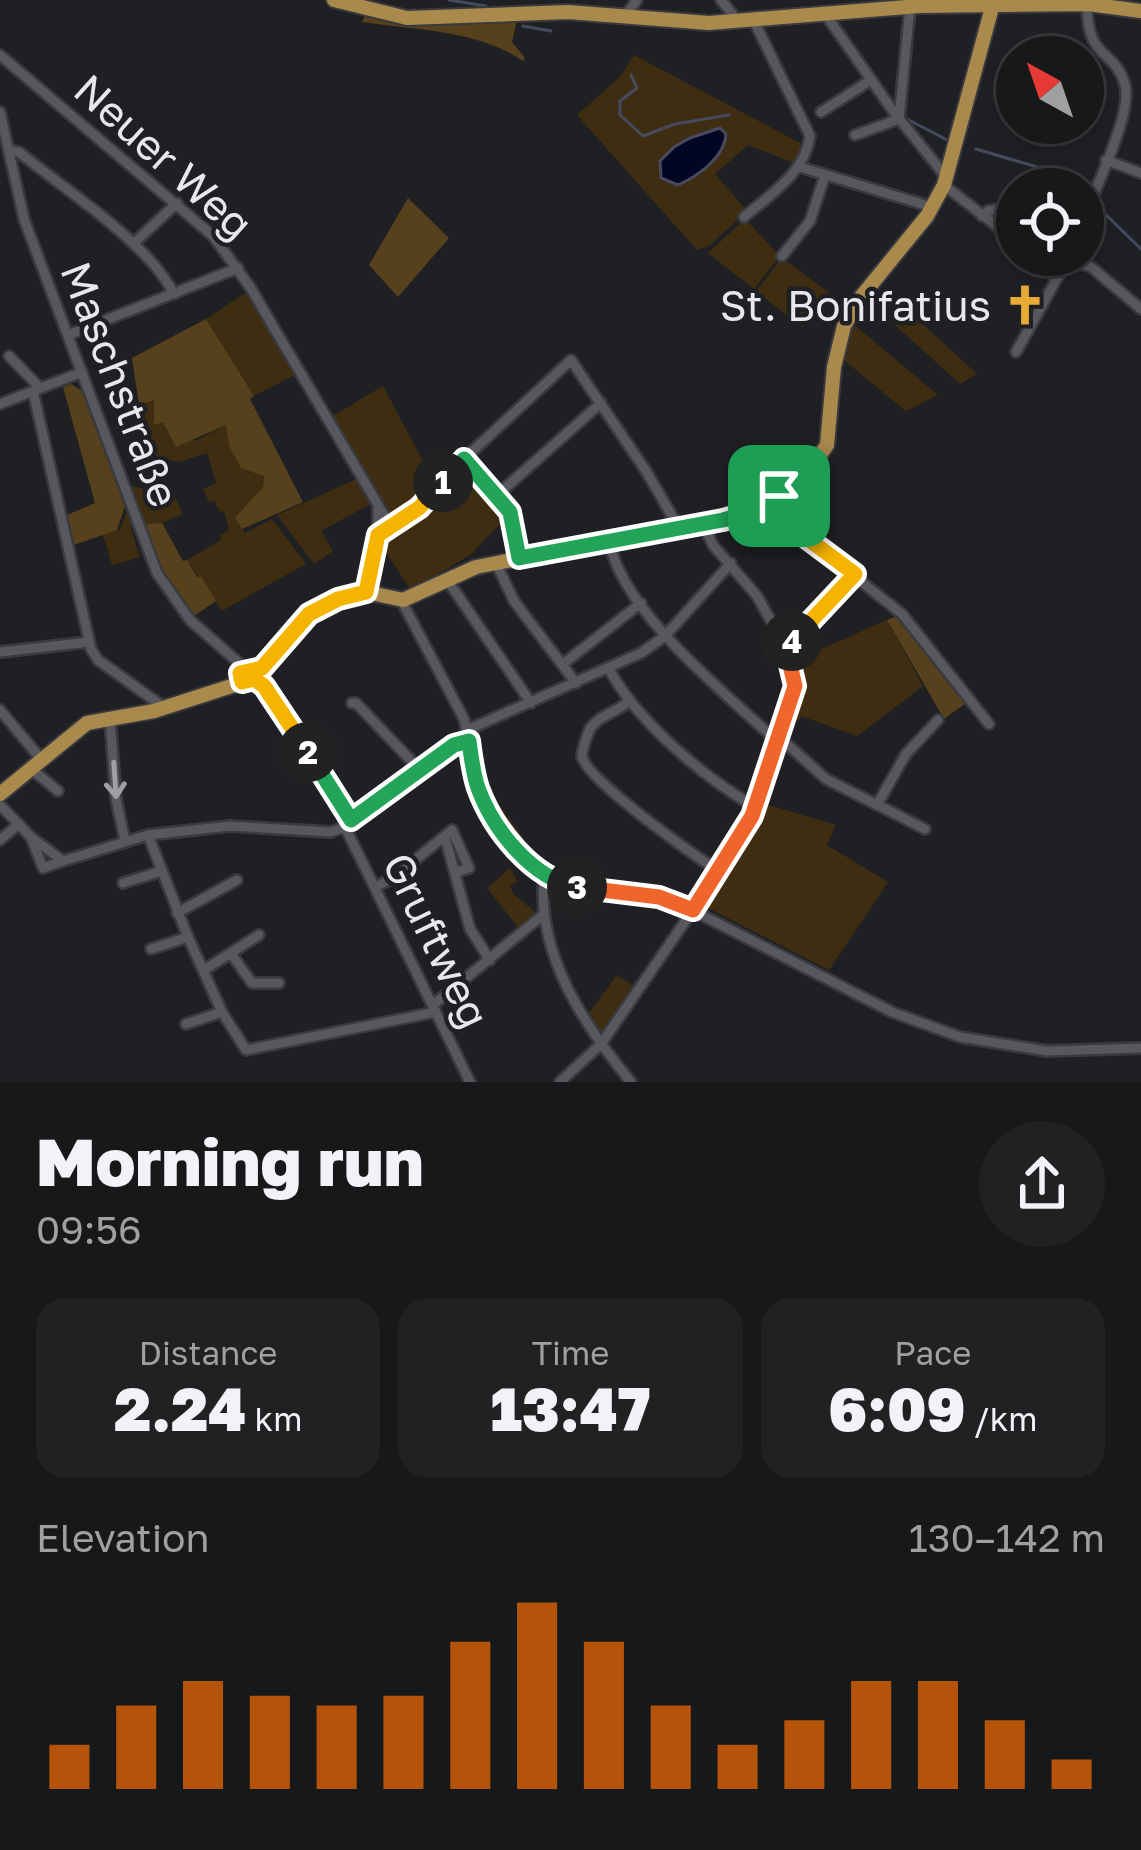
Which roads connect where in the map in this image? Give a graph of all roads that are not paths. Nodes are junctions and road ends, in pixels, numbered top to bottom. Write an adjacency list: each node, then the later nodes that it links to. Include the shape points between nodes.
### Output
1 (334, 0): 8 (main road, via 407,18)
2 (637, 0): 11 (street)
3 (721, 0): 12 (street)
4 (1088, 2): 5 (main road); 9 (main road); 20 (street, via 1091,43 1126,89)
5 (994, 3): 7 (main road); 25 (main road)
6 (854, 4): 7 (main road); 10 (main road)
7 (916, 4): 17 (street)
8 (531, 7): 11 (main road)
9 (1141, 11)
10 (827, 12): 12 (main road); 14 (street)
11 (626, 15): 12 (main road)
12 (745, 20): 21 (street, via 806,121 808,153)
13 (0, 55): 26 (street, Neuer Weg)
14 (871, 80): 16 (street); 17 (street)
15 (0, 112): 19 (street, Maschstraße)
16 (821, 112)
17 (899, 119): 18 (street); 25 (street)
18 (855, 135)
19 (7, 147): 32 (street); 39 (street, Maschstraße, via 21,210)
20 (1106, 160): 22 (street); 23 (street)
21 (800, 167): 24 (street); 30 (street)
22 (1102, 168)
23 (1141, 173)
24 (825, 175): 27 (street); 33 (street, via 810,221)
25 (945, 182): 27 (main road); 29 (street)
26 (177, 203): 32 (street); 34 (street, Neuer Weg)
27 (933, 207): 48 (main road, via 850,315 836,355 826,447)
28 (996, 210): 29 (street)
29 (982, 216): 31 (street)
30 (744, 217)
31 (996, 226)
32 (134, 243): 37 (street)
33 (782, 256)
34 (238, 268): 37 (street); 49 (street, Neuer Weg)
35 (1055, 276): 40 (street)
36 (1104, 276): 38 (street)
37 (174, 294): 39 (street)
38 (1141, 309)
39 (68, 334): 42 (street, Maschstraße)
40 (1016, 352)
41 (9, 356): 43 (street)
42 (82, 372): 43 (street); 69 (street, Maschstraße, via 162,582)
43 (37, 390): 45 (street); 64 (street)
44 (601, 403): 46 (street, via 571,360); 47 (street); 52 (street)
45 (0, 404)
46 (464, 459): 47 (street); 51 (street)
47 (496, 496): 55 (street, via 510,512)
48 (779, 496): 50 (main road); 58 (street, via 800,533)
49 (379, 505): 51 (street, Neuer Weg); 53 (street)
50 (703, 524): 52 (main road); 57 (street)
51 (392, 527): 53 (street)
52 (679, 528): 54 (main road)
53 (378, 535): 60 (street)
54 (609, 540): 55 (main road); 62 (street, via 613,562)
55 (519, 558): 56 (main road)
56 (496, 562): 59 (main road); 67 (street, via 514,601)
57 (731, 563): 63 (street); 65 (street)
58 (855, 574): 65 (street); 78 (street, via 902,614)
59 (446, 578): 61 (main road); 73 (street)
60 (366, 592): 61 (main road); 69 (main road, via 309,614)
61 (405, 599): 79 (street)
62 (641, 603): 63 (street); 67 (street)
63 (664, 636): 68 (street); 80 (street)
64 (89, 642): 66 (street); 74 (street, via 98,660)
65 (786, 648): 80 (street, via 795,686)
66 (0, 652)
67 (562, 664): 70 (street)
68 (609, 669): 70 (street); 71 (street)
69 (247, 676): 74 (main road); 89 (street, Gruftweg, via 277,704)
70 (576, 683): 73 (street)
71 (628, 702): 87 (street); 94 (street, via 592,724 584,760 665,836)
72 (352, 703): 82 (street)
73 (531, 703): 79 (street)
74 (166, 708): 76 (main road)
75 (0, 710): 81 (street)
76 (110, 718): 81 (main road, via 78,728); 93 (street, one-way to 93)
77 (938, 720): 86 (street, via 905,754)
78 (989, 724)
79 (468, 735): 82 (street); 96 (street, via 481,795)
80 (778, 740): 86 (street, via 826,779); 87 (street)
81 (35, 763): 83 (street); 84 (main road)
82 (420, 770): 89 (street)
83 (58, 791)
84 (0, 794)
85 (0, 805): 88 (street)
86 (877, 805): 90 (street)
87 (755, 807): 94 (street)
88 (19, 824): 92 (street); 93 (street, via 43,868)
89 (348, 824): 91 (street, via 321,833 243,825); 99 (street, Gruftweg)
90 (925, 829)
91 (148, 835): 93 (street); 95 (street)
92 (0, 840)
93 (125, 841)
94 (717, 870): 100 (street)
95 (162, 871): 98 (street); 101 (street)
96 (544, 875): 100 (street); 102 (street)
97 (237, 880): 101 (street)
98 (123, 883)
99 (375, 887): 107 (street, via 452,830 469,868 457,872 470,929); 110 (street, Gruftweg)
100 (693, 910): 113 (street); 114 (street, via 947,1034 1047,1051)
101 (177, 913): 104 (street)
102 (544, 914): 107 (street); 113 (street, via 555,965)
103 (259, 935): 106 (street)
104 (188, 938): 105 (street); 108 (street)
105 (152, 949)
106 (232, 955): 108 (street); 109 (street, via 252,983)
107 (490, 959): 110 (street)
108 (204, 970): 111 (street)
109 (280, 983)
110 (434, 1009): 111 (street, via 246,1050); 115 (street, Gruftweg)
111 (222, 1012): 112 (street)
112 (187, 1024)
113 (601, 1044): 116 (street); 117 (street)
114 (1141, 1048)
115 (470, 1082)
116 (560, 1082)
117 (631, 1082)

